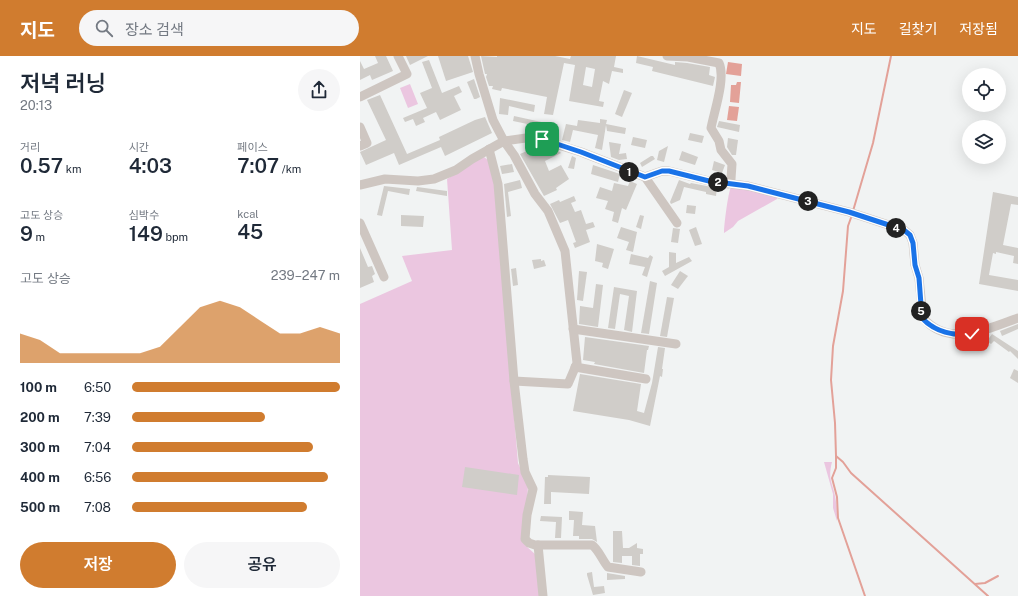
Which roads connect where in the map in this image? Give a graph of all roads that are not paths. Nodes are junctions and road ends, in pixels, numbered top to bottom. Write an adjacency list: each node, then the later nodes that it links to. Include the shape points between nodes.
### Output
1 (398, 56): 4 (street, via 407,74)
2 (475, 56): 6 (street, via 493,120)
3 (667, 56): 10 (street, via 718,63 721,69 711,128 721,150 732,164)
4 (360, 97)
5 (360, 127): 7 (street, via 367,143)
6 (504, 142): 8 (street); 9 (street, via 524,138 542,139); 16 (street, via 548,211 563,244)
7 (360, 146)
8 (489, 149): 11 (street, via 456,170 434,179 385,179); 20 (street, via 498,184)
9 (645, 177): 10 (street, via 669,171); 13 (street)
10 (728, 184): 15 (street, via 777,193 904,230 910,235 913,243 922,318 940,330 961,335 972,334)
11 (360, 185)
12 (360, 223): 14 (street)
13 (677, 223)
14 (384, 277)
15 (1018, 318)
16 (574, 329): 17 (street); 18 (street, via 577,363)
17 (676, 344)
18 (575, 368): 19 (street); 20 (street, via 568,384)
19 (646, 379)
20 (514, 381): 21 (street, via 525,472 533,489 525,539)
21 (538, 545): 22 (street, via 592,545 608,567); 23 (street)
22 (640, 572)
23 (543, 596)

